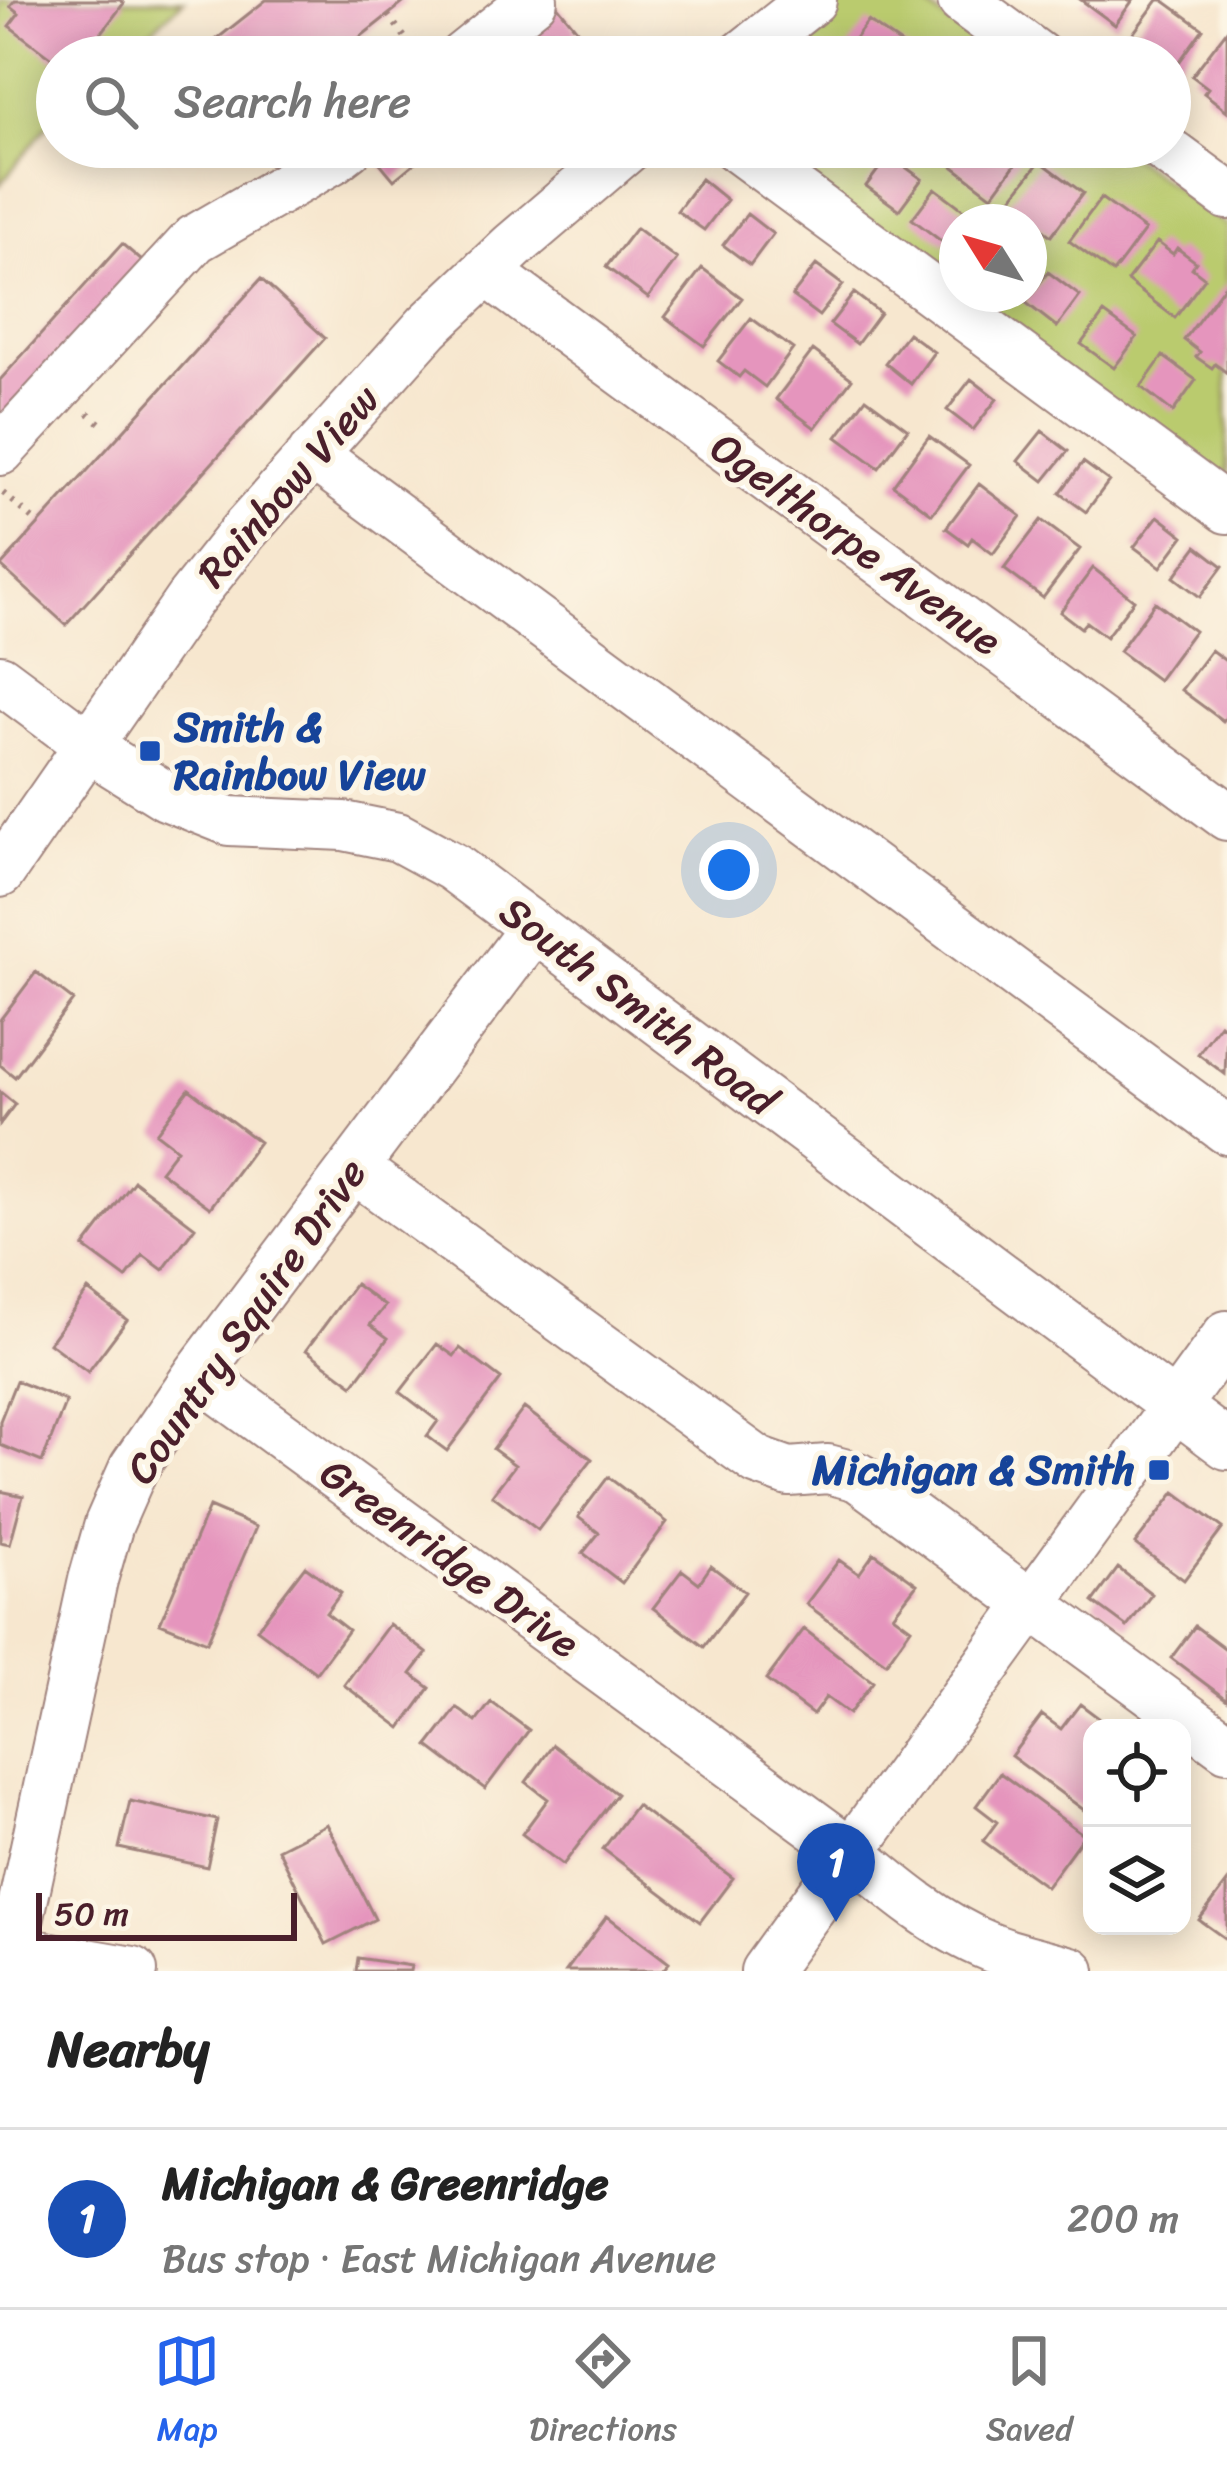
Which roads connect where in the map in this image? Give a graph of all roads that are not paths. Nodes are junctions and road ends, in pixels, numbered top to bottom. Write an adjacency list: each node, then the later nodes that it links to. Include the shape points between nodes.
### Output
1 (533, 0): 4 (street)
2 (812, 0): 5 (street)
3 (962, 0): 6 (street)
4 (488, 36)
5 (767, 36)
6 (1011, 36)
7 (318, 168): 13 (street, via 195,238)
8 (605, 168): 12 (street, Rainbow View)
9 (764, 168): 15 (street)
10 (1190, 168): 11 (street)
11 (1227, 195)
12 (486, 271): 14 (street, Rainbow View); 18 (street, Ogelthorpe Avenue)
13 (0, 451)
14 (312, 454): 17 (street, Rainbow View, via 189,600); 21 (street)
15 (1227, 509)
16 (0, 679): 17 (street, South Smith Road)
17 (89, 745): 19 (street, Rainbow View); 20 (street, South Smith Road, via 166,796 229,820 398,837)
18 (1227, 816)
19 (0, 873)
20 (534, 928): 22 (street, Country Squire Drive); 25 (street, South Smith Road)
21 (1227, 1130)
22 (354, 1168): 24 (street, Country Squire Drive); 27 (street, via 758,1461 858,1477)
23 (1227, 1335): 25 (street)
24 (198, 1374): 29 (street, Greenridge Drive); 30 (street, Country Squire Drive, via 134,1467 109,1524)
25 (1174, 1406): 26 (street, South Smith Road); 27 (street)
26 (1227, 1445)
27 (1032, 1604): 28 (street); 29 (street)
28 (1227, 1747)
29 (851, 1852): 32 (street); 33 (street, Greenridge Drive, via 990,1948)
30 (10, 1960): 31 (street)
31 (133, 1971)
32 (765, 1971)
33 (1071, 1971)

